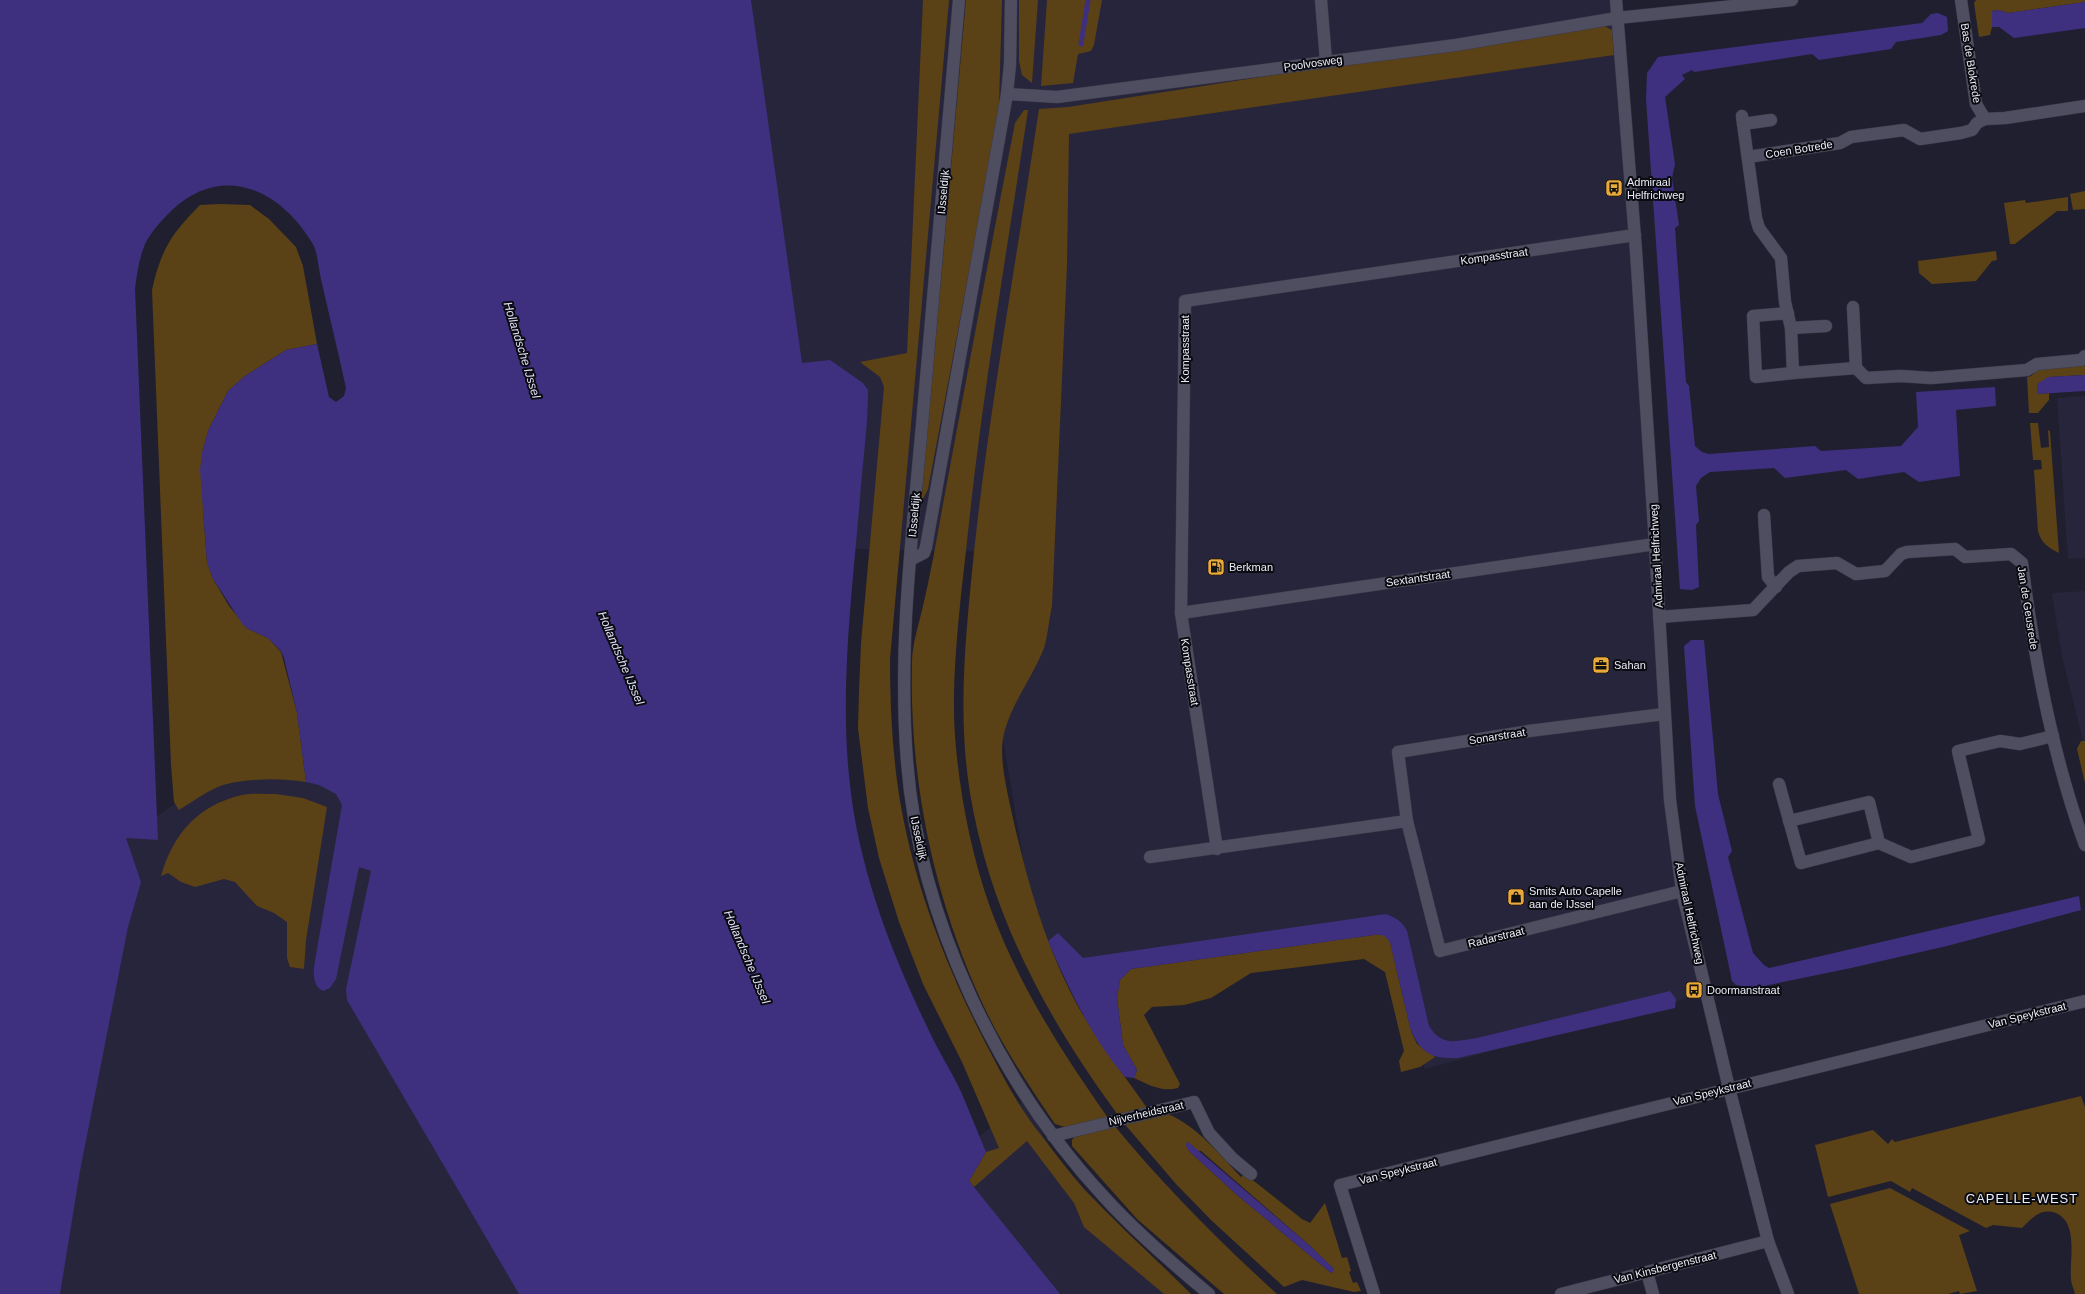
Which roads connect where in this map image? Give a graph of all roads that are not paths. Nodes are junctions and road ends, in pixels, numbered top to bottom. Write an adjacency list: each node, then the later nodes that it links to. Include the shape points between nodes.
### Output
1 (959, 0): 25 (street, IJsseldijk)
2 (1011, 0): 10 (street)
3 (1321, 0): 9 (street)
4 (1616, 0): 8 (street, Admiraal Helfrichweg)
5 (1792, 0): 7 (street, Poolvosweg)
6 (1961, 0): 12 (street, Bas de Blokrede, via 1976,104)
7 (1755, 2): 8 (street, Poolvosweg)
8 (1617, 18): 9 (street, Poolvosweg, via 1456,44); 15 (street, Admiraal Helfrichweg)
9 (1326, 61): 10 (street, Poolvosweg, via 1057,97)
10 (1007, 94): 25 (street, via 926,547 924,553)
11 (2085, 106): 12 (street)
12 (1985, 119): 14 (street, Coen Botrede, via 1972,130 1961,133 1920,139 1904,130 1851,137 1840,143)
13 (1771, 120): 14 (street, via 1742,120)
14 (1748, 157): 17 (street, via 1759,228 1781,258)
15 (1635, 235): 24 (street, Admiraal Helfrichweg); 27 (street, Kompasstraat, via 1185,301)
16 (1853, 307): 21 (street)
17 (1788, 313): 19 (street); 22 (street, via 1753,316 1756,377)
18 (1826, 326): 19 (street)
19 (1791, 328): 22 (street)
20 (2085, 356): 21 (street, via 2081,360 2037,364 2027,370 1931,378 1866,378)
21 (1856, 368): 22 (street)
22 (1792, 373)
23 (1764, 515): 26 (street, via 1768,576)
24 (1655, 544): 27 (street, Sextantstraat); 28 (street, Admiraal Helfrichweg)
25 (910, 560): 41 (street, IJsseldijk, via 904,690 907,762 912,807 925,866 943,927 983,1019 1015,1078)
26 (1776, 587): 28 (street, Jan de Geusrede, via 1758,608 1750,611); 30 (street, Jan de Geusrede, via 1798,566 1837,563 1856,574 1885,571 1901,554 1907,552 1955,549 1965,557 2011,554 2022,562 2032,641)
27 (1181, 613): 36 (street, Kompasstraat)
28 (1659, 617): 29 (street, Admiraal Helfrichweg)
29 (1664, 714): 32 (street, Sonarstraat, via 1529,731 1398,752); 38 (street, Admiraal Helfrichweg, via 1670,800)
30 (2053, 736): 34 (street, via 2020,744 2000,741 1958,751 1979,840 1911,857); 35 (street, Jan de Geusrede, via 2071,808)
31 (1779, 784): 33 (street)
32 (1407, 820): 36 (street); 38 (street, Radarstraat, via 1440,951)
33 (1789, 821): 34 (street, via 1868,802); 34 (street, via 1801,863)
34 (1879, 843)
35 (2085, 845)
36 (1217, 849): 37 (street)
37 (1150, 857)
38 (1682, 891): 40 (street, Admiraal Helfrichweg)
39 (2085, 1001): 40 (street, Van Speykstraat)
40 (1729, 1088): 43 (street); 46 (street, Van Speykstraat, via 1340,1185)
41 (1053, 1136): 42 (street, Nijverheidstraat, via 1194,1102 1209,1133); 45 (street, via 1121,1215)
42 (1251, 1174)
43 (1768, 1241): 44 (street, Van Kinsbergenstraat); 49 (street)
44 (1647, 1272): 47 (street, Van Kinsbergenstraat); 48 (street)
45 (1209, 1294)
46 (1374, 1294)
47 (1561, 1294)
48 (1653, 1294)
49 (1788, 1294)

